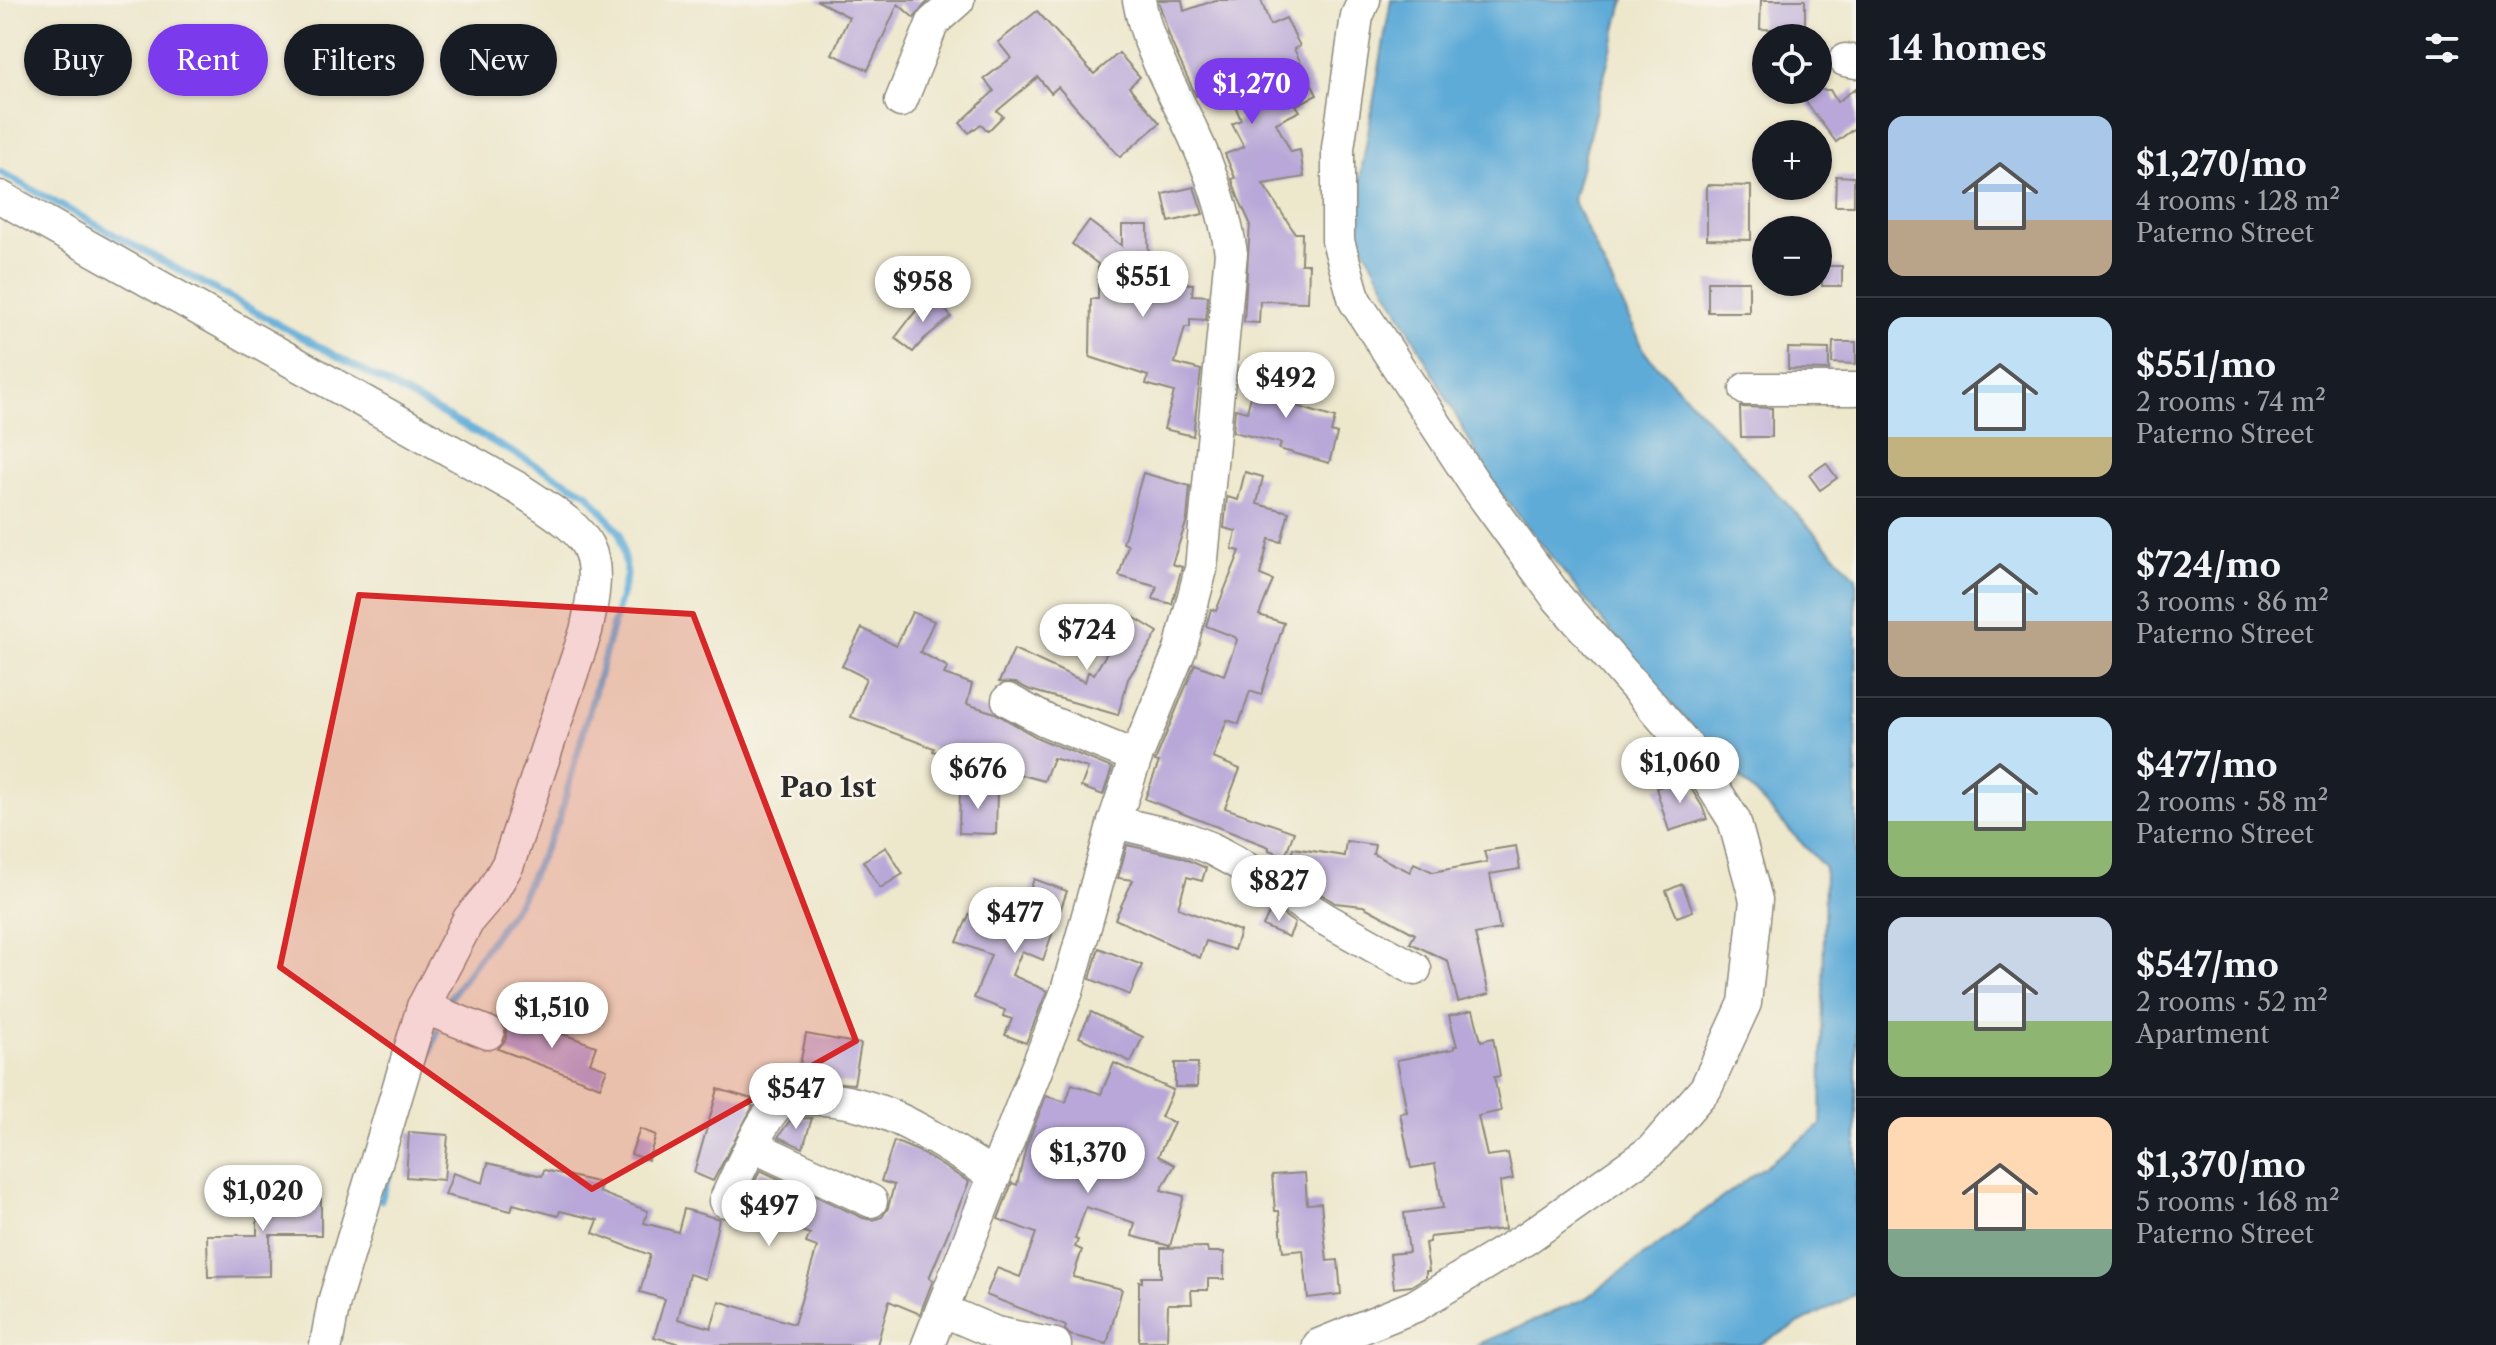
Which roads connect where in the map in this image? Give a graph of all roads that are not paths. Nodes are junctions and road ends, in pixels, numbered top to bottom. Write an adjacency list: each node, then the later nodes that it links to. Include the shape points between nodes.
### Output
1 (958, 0): 4 (street, via 933,22)
2 (1139, 0): 9 (street, via 1155,55 1202,153 1231,253 1201,569 1180,650)
3 (1364, 0): 22 (street, via 1357,16 1338,148 1338,241 1355,301 1476,486 1556,596 1687,746 1734,820 1756,900 1745,1003 1706,1088 1652,1150 1527,1238 1415,1306)
4 (901, 101)
5 (0, 197): 12 (street, via 519,489 584,538 593,553 595,577 586,631 508,864 469,919)
6 (1746, 389): 7 (street)
7 (1856, 389)
8 (1008, 700): 9 (street)
9 (1136, 757): 10 (street)
10 (1114, 822): 11 (street, via 1210,848); 15 (street, via 1067,991)
11 (1415, 969)
12 (423, 1007): 13 (street); 19 (street, via 334,1302)
13 (488, 1033)
14 (753, 1146): 15 (street, via 777,1105 814,1098 893,1115); 16 (street); 17 (street)
15 (995, 1176): 18 (street)
16 (725, 1201)
17 (871, 1201)
18 (942, 1310): 20 (street); 21 (street, via 996,1333)
19 (326, 1345)
20 (928, 1345)
21 (1055, 1345)
22 (1319, 1345)

